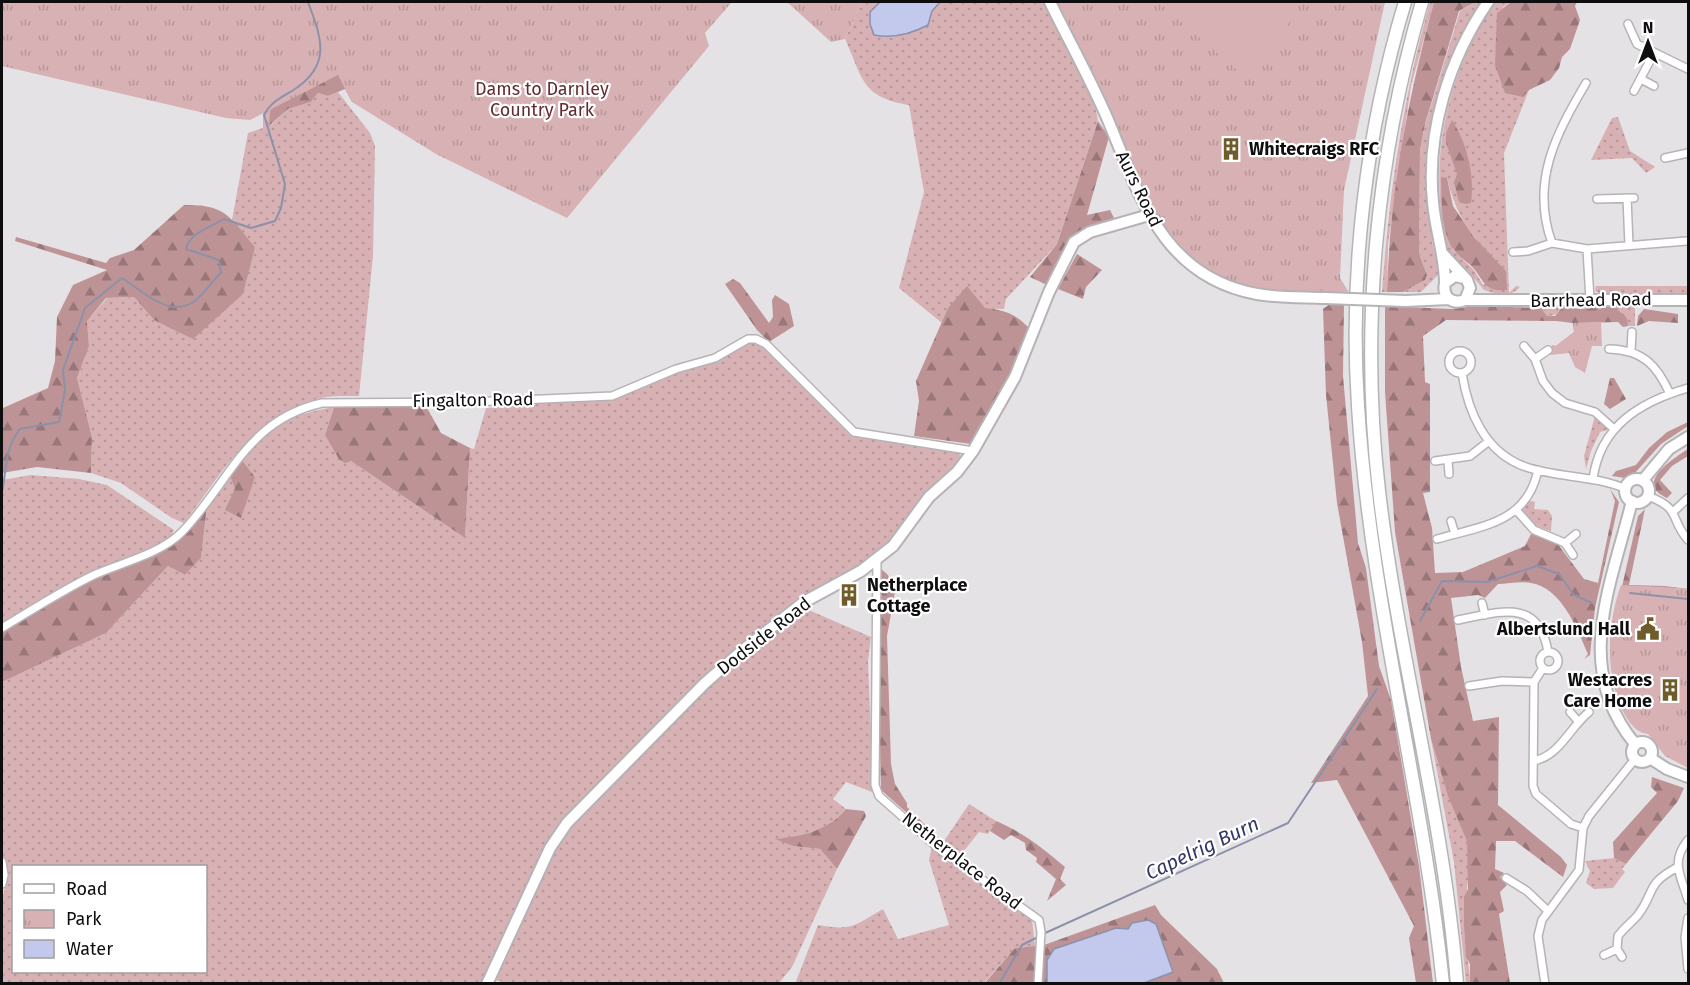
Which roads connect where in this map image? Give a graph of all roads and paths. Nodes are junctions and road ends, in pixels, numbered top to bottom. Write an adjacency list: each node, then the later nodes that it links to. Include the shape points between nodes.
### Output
1 (1050, 2): 15 (main road, Aurs Road, via 1107,117)
2 (1406, 2): 98 (highway, via 1378,108 1365,196 1356,309 1358,404 1367,500 1431,883)
3 (1422, 2): 99 (highway, via 1403,74 1385,172 1374,292 1374,430 1385,535 1444,880)
4 (1488, 2): 21 (main road, via 1456,61 1436,129 1432,188)
5 (1628, 24): 6 (street, via 1637,44)
6 (1654, 53): 7 (street); 8 (street)
7 (1689, 69)
8 (1641, 79): 10 (street); 11 (street)
9 (1586, 83): 17 (street, via 1558,132 1549,157 1546,207)
10 (1654, 86)
11 (1634, 92)
12 (1689, 153): 13 (street)
13 (1665, 159)
14 (1597, 199): 18 (street, via 1630,198)
15 (1149, 215): 29 (main road, Aurs Road, bridge, via 1180,256 1226,285 1271,296); 42 (main road, Dodside Road, via 1090,232 1074,242 1015,377)
16 (1687, 241): 18 (street)
17 (1552, 243): 19 (street); 20 (street)
18 (1629, 245): 19 (street)
19 (1587, 249): 27 (street)
20 (1514, 252)
21 (1443, 254): 22 (main road); 23 (main road)
22 (1467, 281): 23 (main road, via 1455,276); 25 (main road, via 1470,292); 26 (main road)
23 (1445, 285): 24 (main road); 29 (main road, Aurs Road, via 1423,298)
24 (1449, 299): 25 (main road); 29 (main road, Aurs Road)
25 (1465, 300): 26 (main road, Barrhead Road)
26 (1494, 300): 27 (main road, Barrhead Road)
27 (1590, 300): 28 (main road, Barrhead Road)
28 (1689, 300)
29 (1406, 301)
30 (1632, 332): 34 (street)
31 (1524, 346): 35 (street)
32 (1609, 349): 34 (street)
33 (1548, 350): 35 (street)
34 (1631, 351): 38 (street, via 1651,362)
35 (1536, 359): 39 (street, via 1547,387 1558,399 1595,412)
36 (1462, 373): 41 (street, via 1470,409)
37 (1689, 388): 38 (street)
38 (1670, 394): 39 (street, via 1630,414)
39 (1614, 429): 47 (street, via 1600,448)
40 (1689, 437): 48 (main road, via 1669,448)
41 (1489, 441): 44 (street, via 1470,456); 45 (street, via 1512,460)
42 (974, 451): 62 (main road, Dodside Road, via 929,497 907,529); 66 (street, Fingalton Road, via 854,432 766,344 756,339 612,396 322,403 306,406 272,423 169,543 95,574)
43 (1435, 461): 44 (street)
44 (1448, 461): 46 (street)
45 (1539, 470): 47 (street); 53 (street, via 1528,499)
46 (1449, 474)
47 (1593, 479): 49 (street)
48 (1642, 480): 49 (main road, via 1632,480); 50 (main road, via 1648,485)
49 (1626, 489): 52 (main road)
50 (1648, 496): 52 (main road); 54 (street, via 1665,502)
51 (1689, 498): 54 (street)
52 (1632, 501): 76 (main road, via 1603,619 1600,648 1602,680 1609,705 1618,724)
53 (1517, 511): 56 (street); 60 (street, via 1534,530)
54 (1674, 511): 59 (street)
55 (1451, 521): 56 (street)
56 (1455, 534): 58 (street)
57 (1576, 534): 60 (street)
58 (1437, 539)
59 (1689, 540)
60 (1565, 543): 61 (street)
61 (1573, 555)
62 (877, 561): 96 (main road, Dodside Road, via 804,602 743,650 705,683 567,823 550,848); 97 (street, Netherplace Road, via 875,773 879,796 938,848 1039,920)
63 (1482, 603): 64 (street)
64 (1485, 615): 65 (street); 67 (street, via 1510,610 1530,617 1545,635)
65 (1458, 620)
66 (2, 628)
67 (1548, 652): 68 (street, via 1541,657); 68 (street, via 1556,656 1558,664 1551,670)
68 (1543, 668): 71 (street)
69 (1509, 671): 70 (street)
70 (1509, 681): 71 (street); 72 (street)
71 (1534, 682): 79 (street)
72 (1469, 686)
73 (1570, 712): 75 (street)
74 (1590, 712): 75 (street)
75 (1579, 722): 79 (street, via 1552,754)
76 (1635, 744): 77 (main road, via 1649,744); 78 (main road)
77 (1650, 758): 78 (main road, via 1645,762); 80 (main road)
78 (1635, 759): 81 (street, via 1595,807)
79 (1533, 760): 81 (street, via 1536,794 1571,824)
80 (1689, 777)
81 (1583, 828): 90 (street, via 1579,870)
82 (1689, 840): 84 (street, via 1679,852)
83 (2, 862): 87 (street)
84 (1676, 868): 89 (street); 92 (street, via 1651,886 1638,915 1618,936)
85 (1506, 878): 86 (street)
86 (1513, 883): 88 (street); 90 (street)
87 (2, 884)
88 (1507, 890)
89 (1689, 900)
90 (1548, 911): 100 (street, via 1538,936)
91 (1689, 918): 95 (street, via 1684,937)
92 (1617, 949): 93 (street); 94 (street)
93 (1604, 955)
94 (1622, 957)
95 (1689, 969)
96 (487, 984)
97 (1038, 984)
98 (1443, 984)
99 (1457, 984)
100 (1545, 984)

